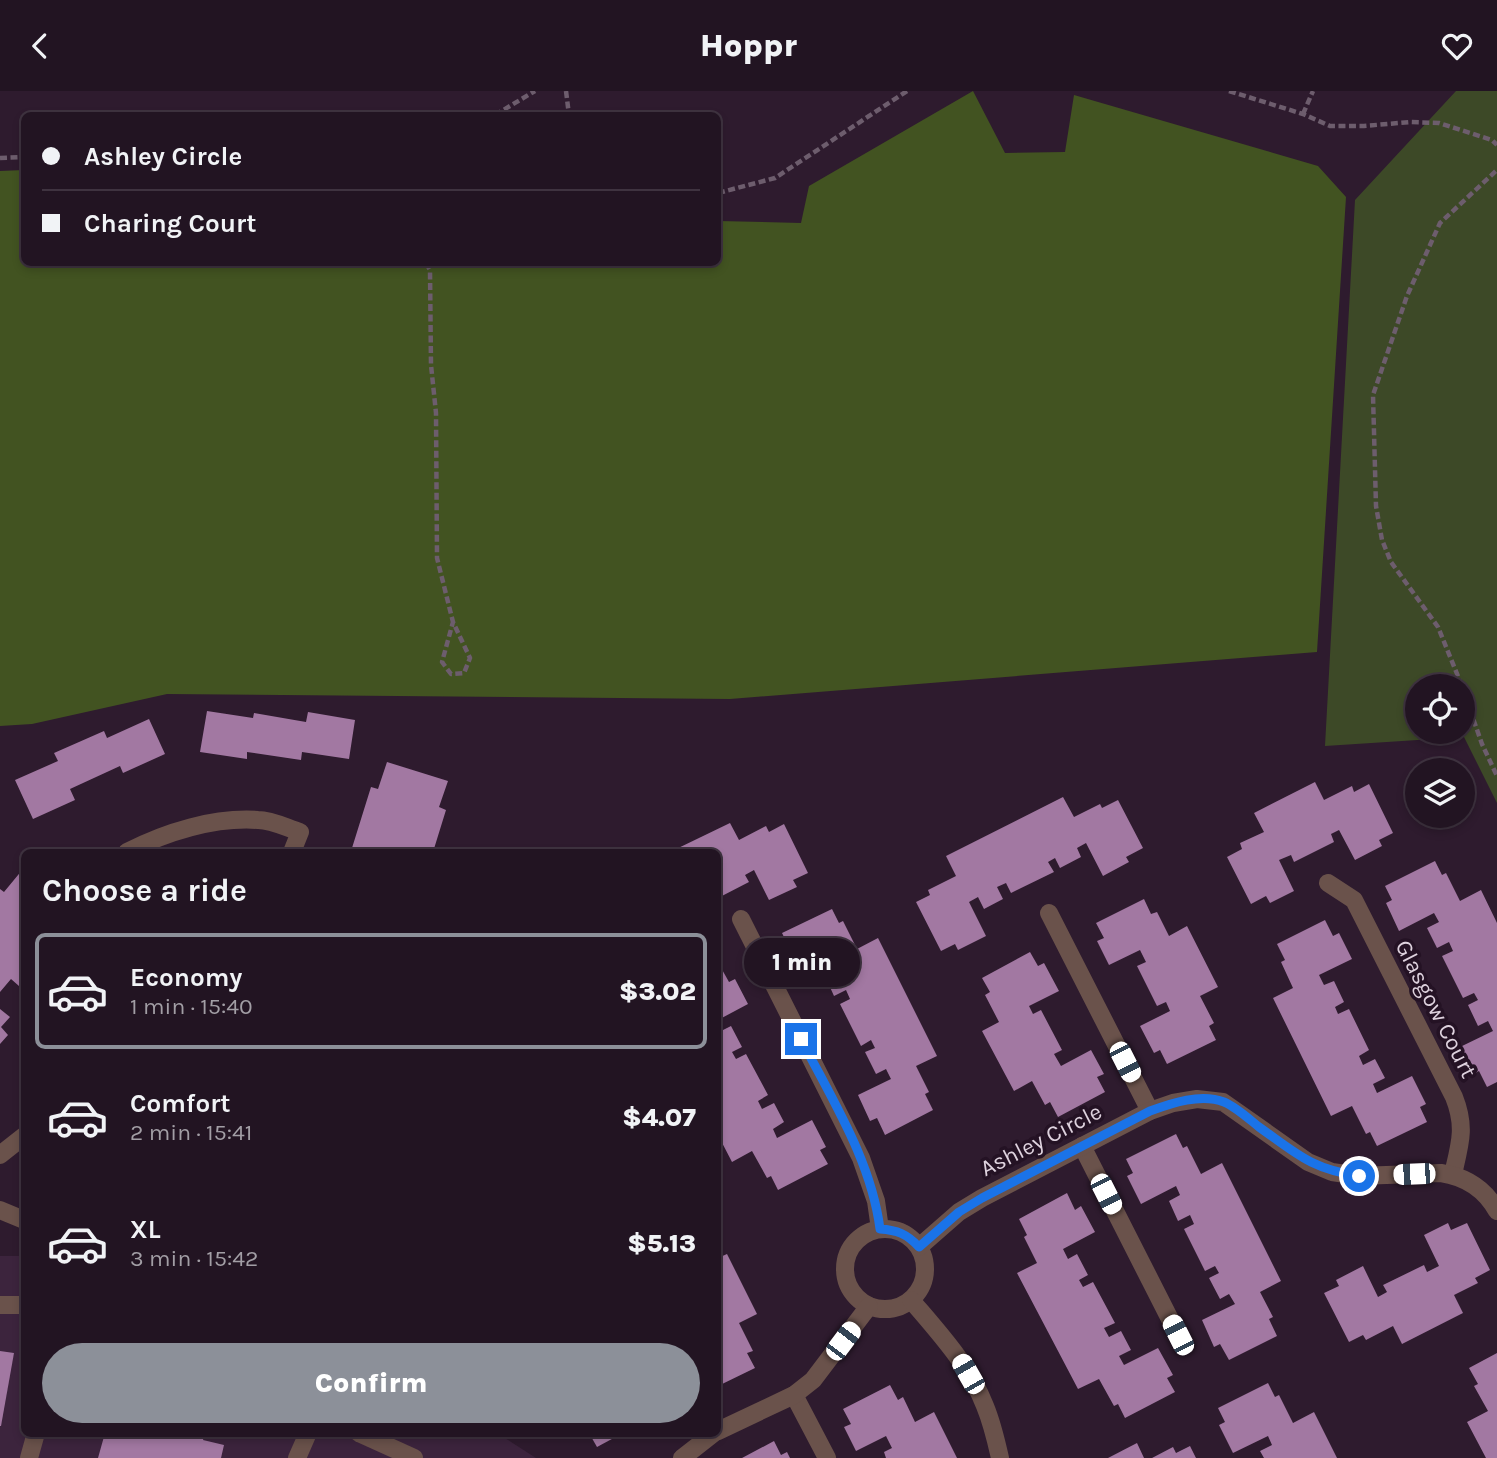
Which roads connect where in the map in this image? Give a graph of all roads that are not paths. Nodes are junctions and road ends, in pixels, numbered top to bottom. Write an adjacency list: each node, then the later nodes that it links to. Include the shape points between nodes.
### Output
1 (133, 849): 2 (street, via 216,821 261,820 300,832)
2 (293, 849)
3 (1328, 883): 10 (street, Glasgow Court, via 1354,900 1454,1097 1462,1131)
4 (1049, 913): 6 (street)
5 (741, 919): 14 (street, via 861,1158)
6 (1150, 1111): 8 (street, Ashley Circle); 10 (street, Ashley Circle, via 1197,1099 1223,1102 1308,1162 1332,1172 1359,1176)
7 (21, 1138): 9 (street)
8 (1082, 1146): 15 (street, Ashley Circle, via 959,1212); 20 (street)
9 (0, 1155)
10 (1453, 1174): 12 (street, Ashley Circle, via 1479,1187)
11 (0, 1210): 13 (street)
12 (1497, 1212)
13 (21, 1219)
14 (880, 1229): 15 (street, via 908,1236); 19 (street, via 855,1244 845,1271 857,1297)
15 (919, 1247): 16 (street, via 925,1275)
16 (911, 1300): 19 (street, via 898,1307); 32 (street, via 961,1360 992,1424)
17 (0, 1305): 18 (street)
18 (21, 1305)
19 (869, 1306): 21 (street, via 813,1380)
20 (1178, 1335)
21 (794, 1395): 22 (street); 31 (street)
22 (721, 1430)
23 (35, 1437): 27 (street)
24 (306, 1437): 28 (street)
25 (368, 1437): 29 (street)
26 (694, 1439): 30 (street)
27 (29, 1458)
28 (297, 1458)
29 (414, 1458)
30 (682, 1458)
31 (827, 1458)
32 (1000, 1458)

